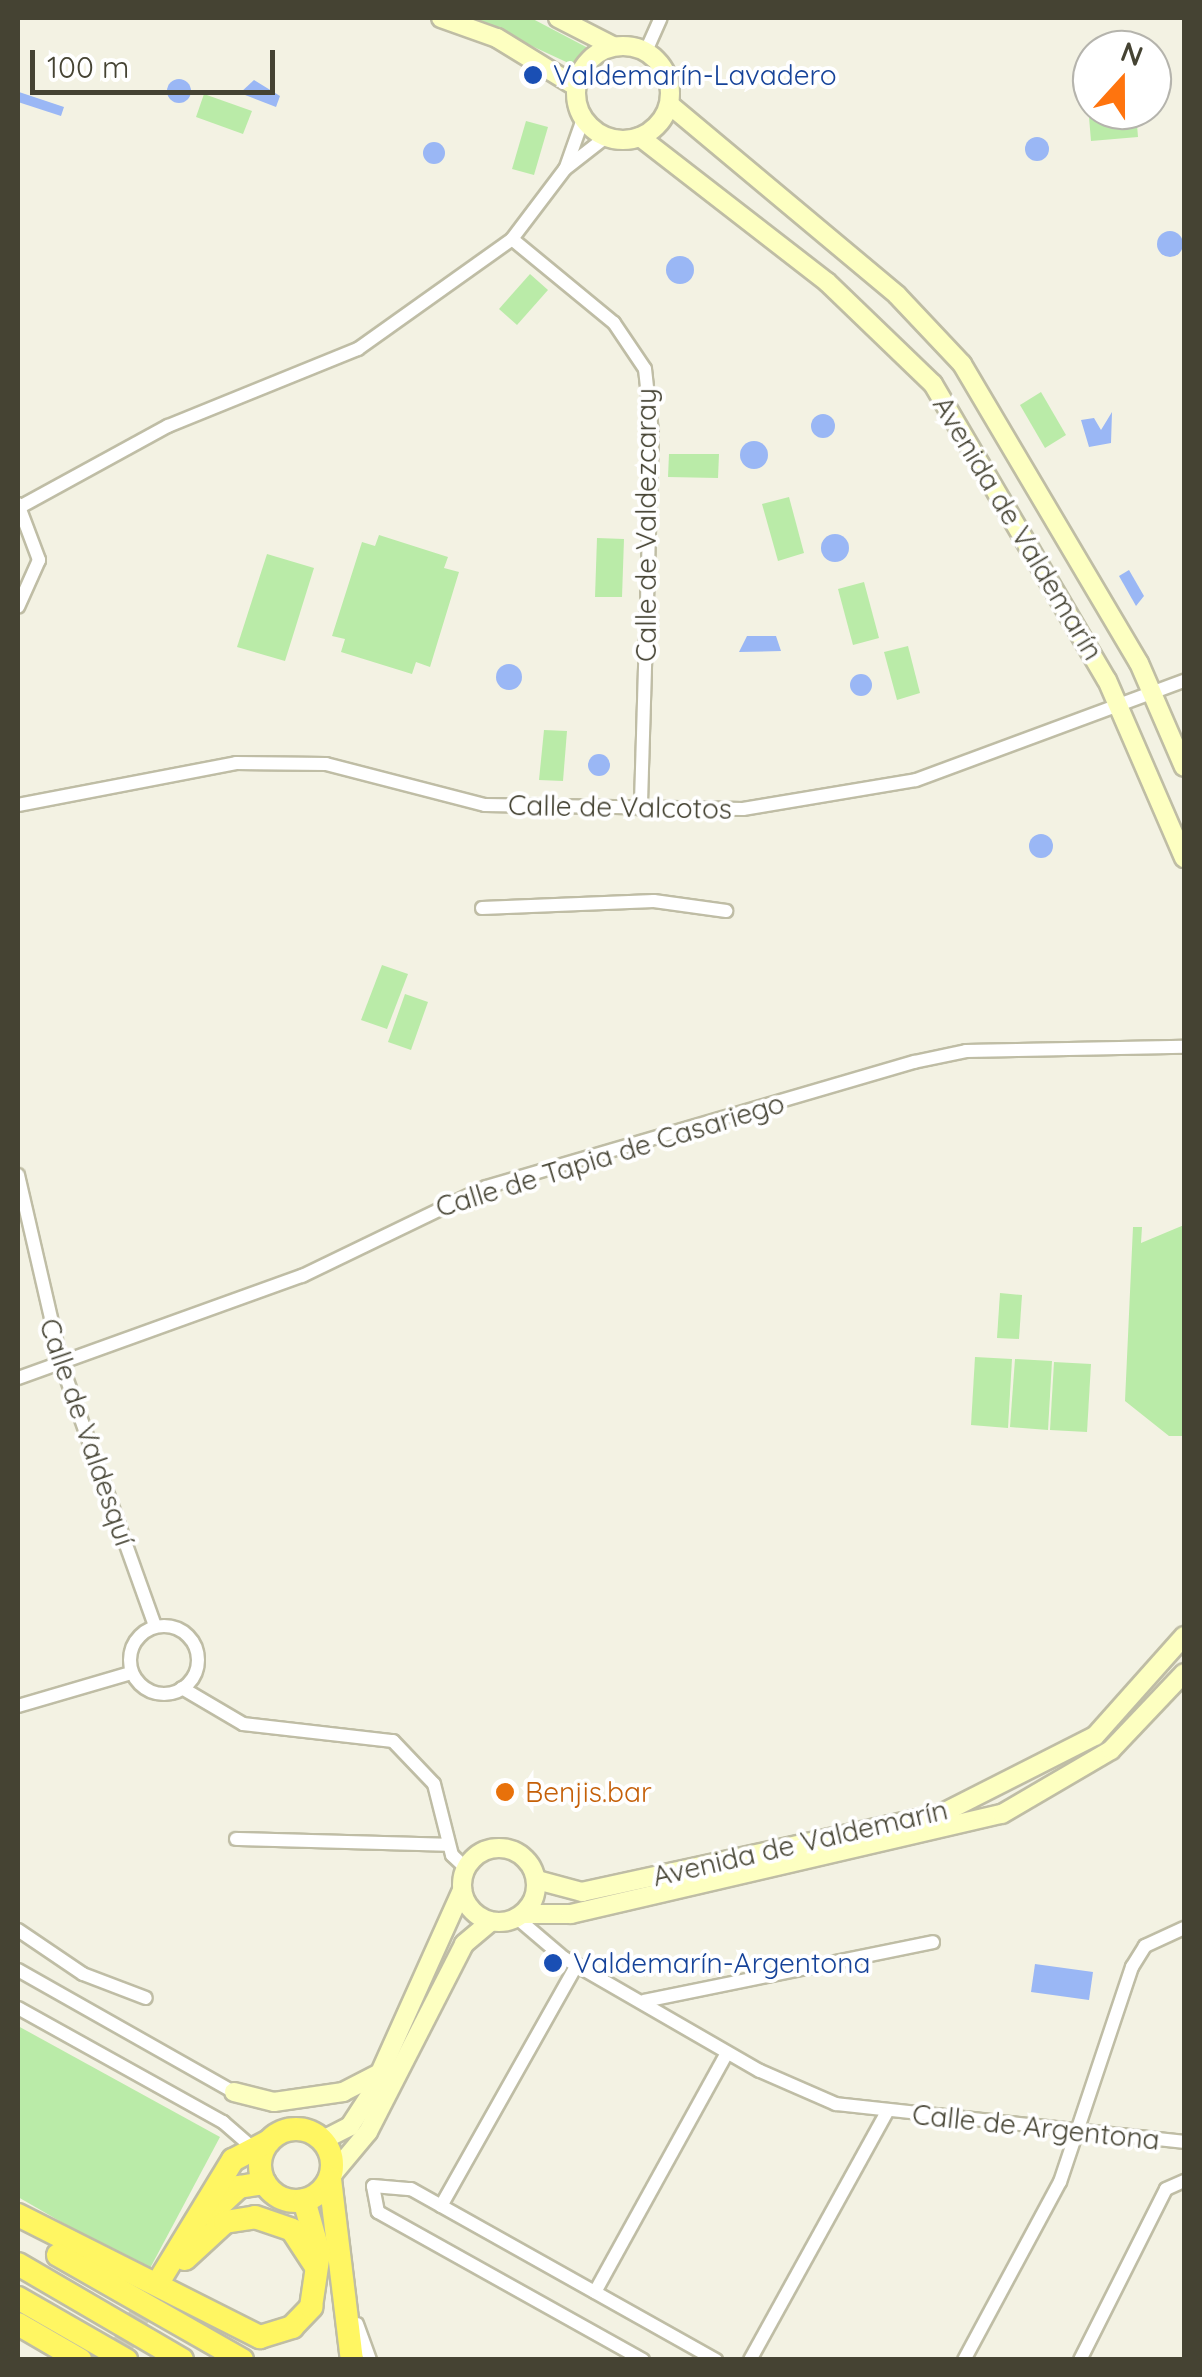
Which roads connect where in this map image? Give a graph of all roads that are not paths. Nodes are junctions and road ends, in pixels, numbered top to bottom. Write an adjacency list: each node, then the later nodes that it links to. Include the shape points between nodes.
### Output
1 (441, 18): 6 (street, via 497,38)
2 (558, 18): 4 (street)
3 (660, 18): 5 (street)
4 (613, 46): 5 (street); 6 (street, via 590,57)
5 (646, 50): 7 (street, via 668,75)
6 (575, 86): 8 (street)
7 (670, 105): 10 (street); 16 (street, Avenida de Valdemarín, via 897,295 962,364)
8 (583, 120): 9 (street); 11 (street)
9 (606, 138): 10 (street); 11 (street)
10 (640, 138): 17 (street, Avenida de Valdemarín, via 827,282 933,384)
11 (565, 169): 12 (street)
12 (512, 239): 13 (street, via 358,349 168,426); 20 (street, Calle de Valdezcaray, via 614,324 645,369 652,432)
13 (18, 506): 14 (street, via 39,560)
14 (18, 607)
15 (1184, 681): 16 (street, Calle de Valcotos)
16 (1154, 694): 17 (street, Calle de Valcotos); 18 (street, Avenida de Valdemarín)
17 (1119, 705): 20 (street, Calle de Valcotos, via 916,780 743,809); 21 (street, Avenida de Valdemarín)
18 (1184, 767)
19 (18, 805): 20 (street, Calle de Valcotos, via 236,763 326,764 484,805)
20 (641, 809)
21 (1184, 858)
22 (482, 908): 23 (street, via 654,900)
23 (726, 911)
24 (1184, 1048): 26 (street, Calle de Tapia de Casariego, via 966,1051 914,1062 486,1187 302,1276)
25 (18, 1175): 26 (street, Calle de Valdesquí)
26 (62, 1366): 27 (street, Calle de Tapia de Casariego); 28 (street, Calle de Valdesquí)
27 (18, 1378)
28 (155, 1626): 30 (street, via 130,1651); 32 (street, via 175,1627 195,1644 195,1674)
29 (1184, 1636): 37 (street, Avenida de Valdemarín, via 1095,1736 960,1807 582,1892)
30 (132, 1673): 32 (street, via 145,1689); 33 (street)
31 (1184, 1674): 39 (street, Avenida de Valdemarín, via 1110,1750 1002,1814 571,1914)
32 (182, 1688): 35 (street, via 243,1724 392,1740 434,1784)
33 (18, 1706)
34 (236, 1838): 35 (street)
35 (450, 1845): 36 (street)
36 (465, 1867): 37 (street, via 499,1847 530,1863); 38 (street)
37 (537, 1880): 39 (street)
38 (462, 1890): 40 (street); 50 (street)
39 (520, 1916): 40 (street); 44 (street, Calle de Argentona)
40 (491, 1920): 57 (street, via 464,1944)
41 (1184, 1928): 53 (street, via 1145,1946 1132,1968)
42 (18, 1930): 46 (street, via 83,1974)
43 (933, 1942): 47 (street)
44 (576, 1965): 47 (street, Calle de Argentona); 61 (street)
45 (18, 1970): 51 (street)
46 (146, 1998)
47 (644, 2001): 49 (street, Calle de Argentona)
48 (18, 2008): 56 (street)
49 (727, 2053): 52 (street, Calle de Argentona, via 796,2090); 68 (street)
50 (380, 2072): 51 (street, via 343,2092 274,2102); 54 (street, via 350,2126)
51 (234, 2092)
52 (887, 2112): 53 (street, Calle de Argentona); 81 (street, Calle de Argentona)
53 (1078, 2132): 55 (street, Calle de Argentona); 82 (street)
54 (323, 2140): 56 (highway, via 299,2129); 57 (highway)
55 (1184, 2142)
56 (259, 2143): 59 (highway); 64 (highway, via 164,2283)
57 (337, 2178): 60 (highway); 77 (highway); 78 (street, via 348,2290)
58 (1184, 2181): 83 (street, Calle de Argentona, via 1166,2189)
59 (265, 2183): 60 (highway); 64 (highway, via 227,2194)
60 (304, 2200): 66 (highway)
61 (441, 2206): 68 (street); 79 (street, via 392,2181 369,2195 378,2212)
62 (18, 2215): 66 (highway, via 244,2334 278,2334 300,2322)
63 (18, 2232): 76 (highway)
64 (183, 2262): 66 (highway, via 211,2231 255,2217 292,2230)
65 (18, 2264): 73 (highway)
66 (318, 2272)
67 (18, 2274): 73 (highway)
68 (595, 2292): 80 (street)
69 (18, 2298): 75 (highway)
70 (18, 2324): 72 (highway)
71 (18, 2345): 72 (highway)
72 (58, 2347): 74 (highway)
73 (177, 2357)
74 (80, 2360)
75 (126, 2360)
76 (242, 2360)
77 (352, 2360)
78 (370, 2360)
79 (642, 2360)
80 (716, 2360)
81 (750, 2360)
82 (964, 2360)
83 (1080, 2360)

